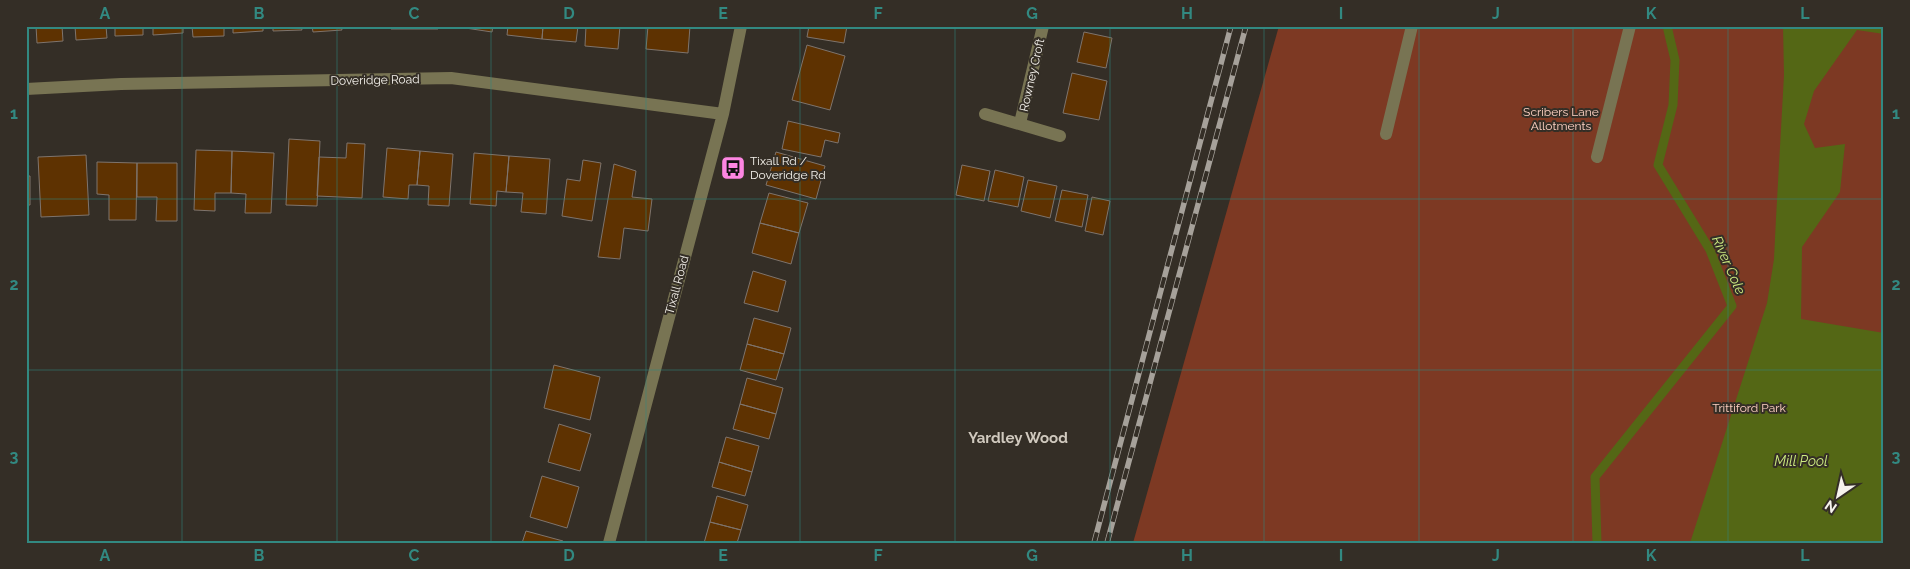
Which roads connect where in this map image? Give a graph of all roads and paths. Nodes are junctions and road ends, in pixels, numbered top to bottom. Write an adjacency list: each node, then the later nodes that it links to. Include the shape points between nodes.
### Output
1 (741, 26): 6 (street, Tixall Road)
2 (1043, 26): 8 (street, Rowney Croft)
3 (1412, 26): 9 (street)
4 (1630, 26): 11 (street)
5 (26, 88): 6 (street, Doveridge Road, via 451,78)
6 (722, 114): 12 (street, Tixall Road)
7 (985, 114): 8 (street, Rowney Croft)
8 (1020, 124): 10 (street, Rowney Croft)
9 (1386, 134)
10 (1060, 136)
11 (1597, 158)
12 (609, 543)

